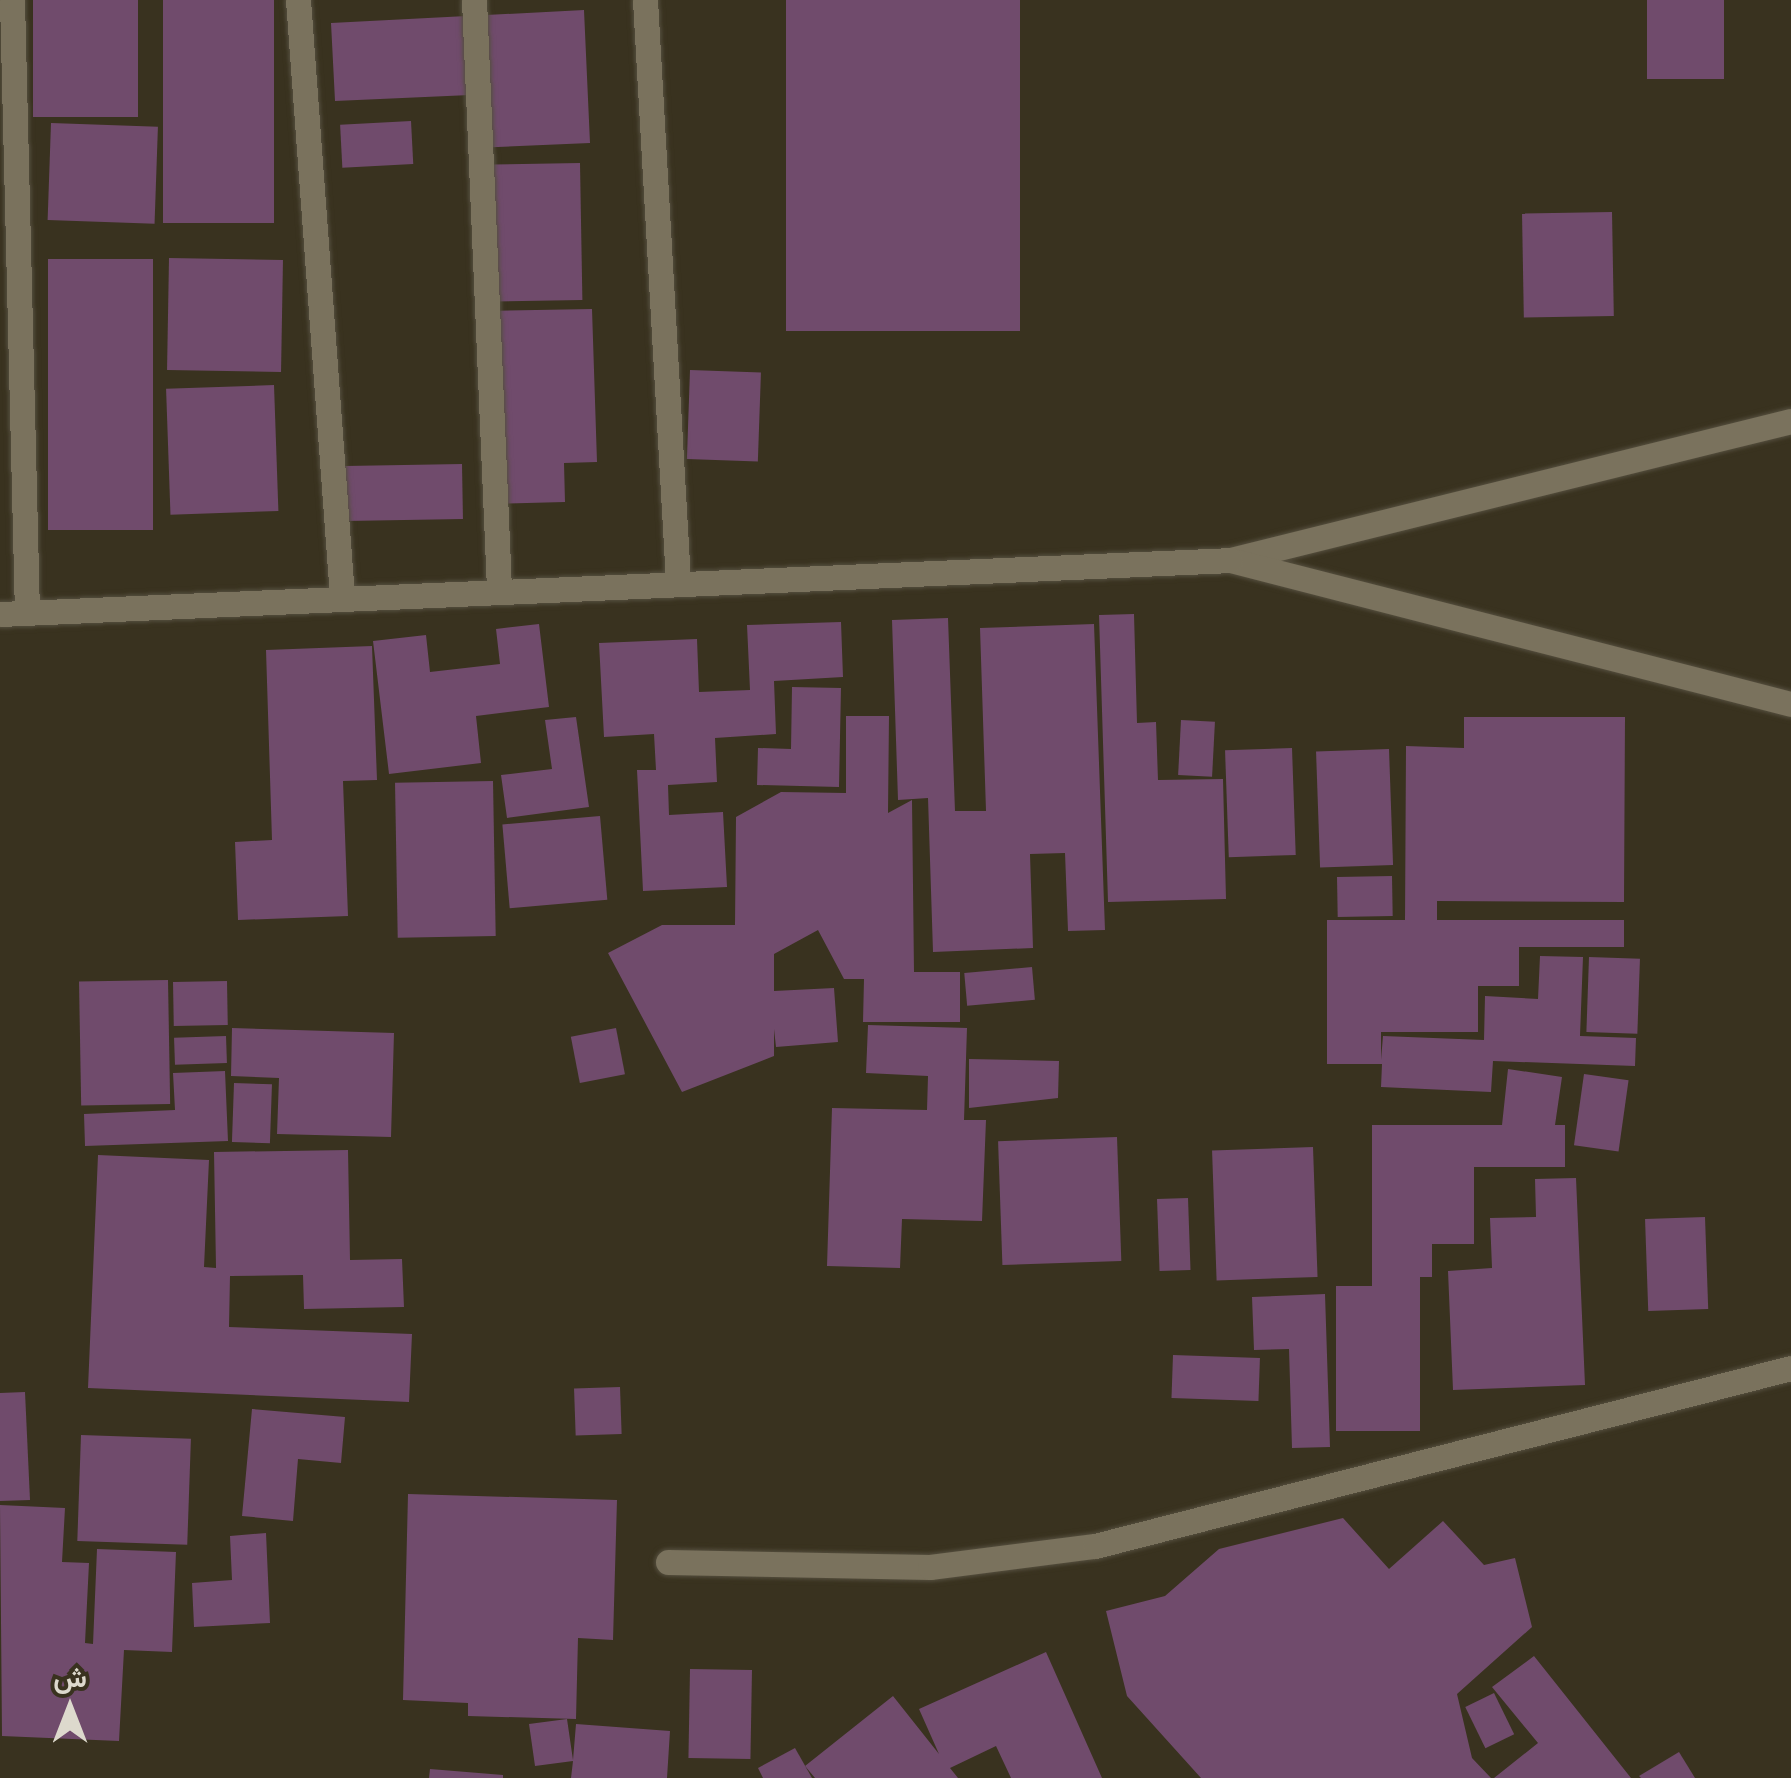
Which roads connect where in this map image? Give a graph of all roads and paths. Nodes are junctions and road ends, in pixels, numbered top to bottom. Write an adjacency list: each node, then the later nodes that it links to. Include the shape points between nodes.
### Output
1 (12, 0): 10 (street)
2 (298, 0): 9 (street)
3 (474, 0): 8 (street)
4 (645, 0): 7 (street)
5 (1791, 421): 6 (street)
6 (1230, 560): 7 (street); 12 (street)
7 (678, 581): 8 (street)
8 (499, 588): 9 (street)
9 (342, 596): 10 (street)
10 (28, 613): 11 (street)
11 (0, 614)
12 (1791, 704)
13 (1791, 1368): 14 (street, via 1095,1546 930,1566)
14 (668, 1562)

